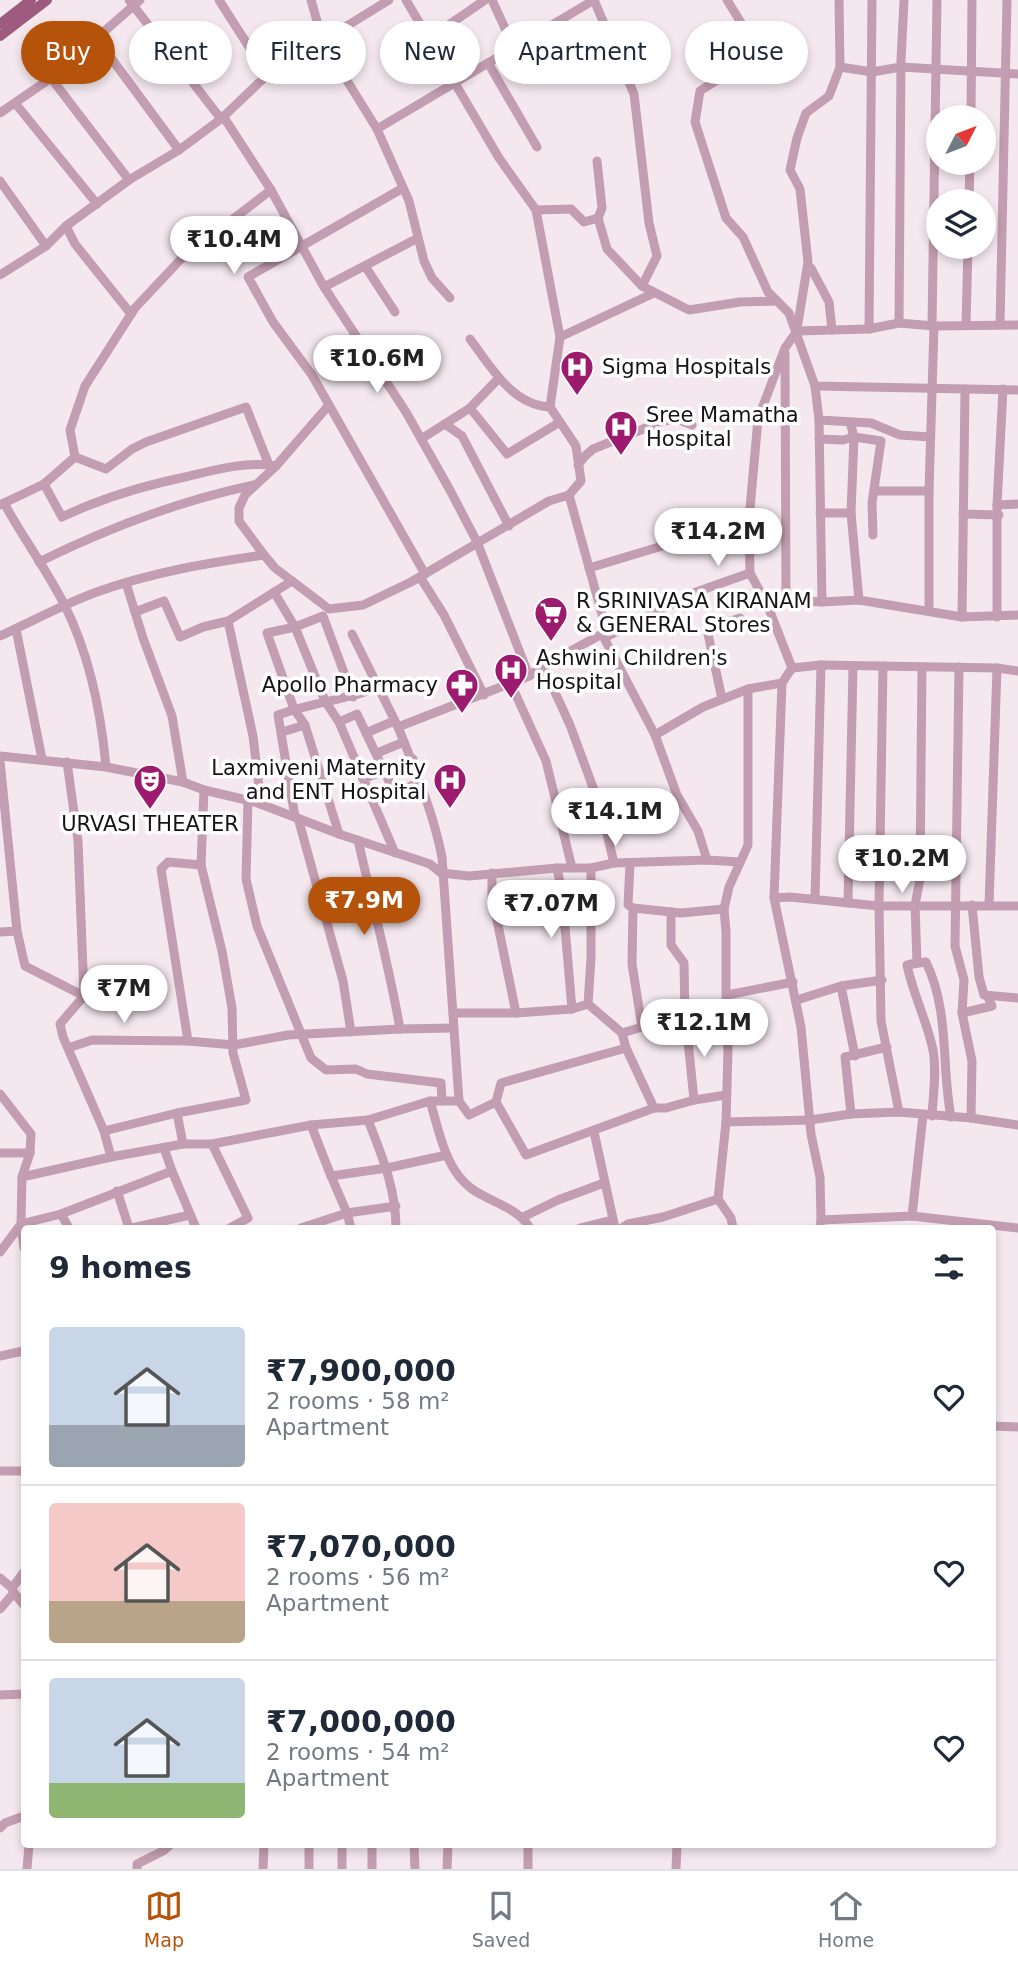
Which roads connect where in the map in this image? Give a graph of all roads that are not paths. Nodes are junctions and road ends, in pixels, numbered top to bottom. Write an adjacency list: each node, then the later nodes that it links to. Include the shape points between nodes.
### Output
1 (31, 0): 25 (main road)
2 (47, 0): 26 (main road)
3 (219, 0): 27 (street)
4 (311, 0): 19 (street)
5 (389, 0): 20 (street)
6 (406, 0): 21 (street)
7 (485, 0): 22 (street)
8 (492, 0): 23 (street)
9 (594, 0): 24 (street); 67 (street, via 634,94 657,256)
10 (727, 0): 71 (street, via 756,55 699,92 695,122 726,218 743,237 768,292)
11 (839, 0): 31 (street)
12 (872, 0): 36 (street)
13 (904, 0): 32 (street)
14 (937, 0): 34 (street)
15 (972, 0): 35 (street)
16 (1007, 0): 37 (street)
17 (134, 2): 18 (street); 47 (street)
18 (114, 21)
19 (315, 21)
20 (356, 21)
21 (418, 21)
22 (454, 21)
23 (502, 21)
24 (559, 21)
25 (0, 24)
26 (0, 36)
27 (246, 42)
28 (494, 60): 30 (street)
29 (115, 63): 50 (street)
30 (488, 63): 33 (street); 49 (street)
31 (840, 67): 36 (street); 65 (street, via 829,96 806,113 790,170 800,189)
32 (901, 67): 34 (street); 36 (street); 74 (street)
33 (480, 68)
34 (936, 70): 35 (street); 78 (street)
35 (972, 70): 37 (street); 45 (street)
36 (872, 72): 79 (street)
37 (1005, 73): 38 (street); 76 (street)
38 (1018, 74)
39 (42, 84): 44 (street)
40 (56, 84): 52 (street)
41 (257, 84): 47 (street)
42 (349, 84): 48 (street)
43 (455, 84): 48 (street); 57 (street)
44 (15, 103): 46 (street); 56 (street)
45 (971, 105)
46 (0, 113)
47 (222, 117): 50 (street); 55 (street)
48 (377, 129): 54 (street)
49 (537, 147)
50 (179, 150): 52 (street)
51 (597, 161): 58 (street, via 602,208)
52 (129, 180): 56 (street)
53 (0, 181): 61 (street)
54 (403, 188): 60 (street); 62 (street)
55 (271, 190): 62 (street); 73 (street, via 181,259)
56 (97, 204): 59 (street)
57 (536, 210): 58 (street, via 572,209 584,222); 82 (street)
58 (598, 218): 67 (street, via 607,249)
59 (66, 226): 61 (street); 73 (street)
60 (418, 238): 64 (street); 70 (street, via 432,278)
61 (46, 246): 66 (street)
62 (300, 246): 68 (street); 91 (street, via 248,277)
63 (968, 259): 75 (street)
64 (365, 266): 68 (street); 72 (street)
65 (808, 267): 80 (street, via 829,302); 81 (street)
66 (0, 275)
67 (642, 286): 69 (street)
68 (324, 287): 101 (street)
69 (654, 293): 71 (street, via 689,310); 82 (street)
70 (450, 298)
71 (777, 301): 81 (street)
72 (395, 312)
73 (131, 314): 103 (street, via 85,386 70,430)
74 (899, 324): 78 (street); 79 (street)
75 (967, 324): 76 (street); 78 (street)
76 (1000, 325): 77 (street)
77 (1018, 325)
78 (933, 326): 87 (street)
79 (869, 329): 80 (street)
80 (832, 330): 81 (street)
81 (797, 331): 84 (street); 86 (street)
82 (560, 337): 92 (street)
83 (470, 339): 85 (street)
84 (785, 348): 117 (street, via 758,419); 129 (street)
85 (499, 378): 92 (street, via 534,406); 93 (street)
86 (815, 386): 87 (street); 94 (street)
87 (932, 388): 88 (street); 100 (street)
88 (965, 389): 89 (street); 116 (street)
89 (1003, 389): 90 (street); 113 (street)
90 (1018, 390)
91 (329, 405): 105 (street); 125 (street)
92 (550, 407): 95 (street)
93 (470, 408): 95 (street, via 507,454); 97 (street)
94 (819, 420): 96 (street); 102 (street)
95 (560, 422): 104 (street, via 576,446)
96 (850, 422): 99 (street); 100 (street, via 871,423 911,437)
97 (444, 424): 101 (street); 118 (street, via 462,436)
98 (692, 425): 104 (street, via 677,419 663,421 593,449)
99 (854, 437): 102 (street); 108 (street, via 881,440); 115 (street)
100 (930, 437): 109 (street)
101 (421, 439): 120 (street)
102 (819, 439): 114 (street)
103 (75, 457): 105 (street, via 106,470 146,442 246,407); 106 (street)
104 (578, 465): 110 (street, via 581,481)
105 (272, 466): 106 (street, via 231,466 149,484 62,517); 107 (street)
106 (44, 484): 111 (street)
107 (254, 485): 121 (street, via 239,508 239,522); 122 (street, via 170,506)
108 (874, 491): 109 (street); 119 (street)
109 (929, 491): 134 (street)
110 (569, 495): 118 (street, via 549,501); 123 (street)
111 (2, 504): 122 (street)
112 (1018, 504): 113 (street)
113 (998, 510): 116 (street); 138 (street)
114 (820, 513): 115 (street); 131 (street)
115 (851, 513): 130 (street)
116 (963, 514): 137 (street)
117 (750, 520): 123 (street); 124 (street)
118 (509, 526): 120 (street)
119 (873, 535)
120 (477, 542): 125 (street); 155 (street)
121 (264, 555): 126 (street); 127 (street, via 186,566)
122 (39, 562): 133 (street)
123 (589, 568): 144 (street)
124 (750, 573): 132 (street); 144 (street, via 696,592)
125 (422, 575): 126 (street, via 363,605 330,609); 160 (street)
126 (292, 581): 128 (street)
127 (126, 583): 133 (street); 135 (street)
128 (274, 592): 140 (street); 141 (street)
129 (786, 600): 131 (street); 132 (street)
130 (859, 600): 131 (street); 134 (street)
131 (822, 602)
132 (767, 604): 152 (street)
133 (65, 606): 142 (street); 178 (street, via 91,676 102,720)
134 (929, 611): 137 (street)
135 (135, 612): 140 (street, via 163,601 180,637); 181 (street, via 172,716)
136 (1018, 615): 138 (street)
137 (962, 617): 138 (street)
138 (997, 617)
139 (740, 618): 162 (street, via 710,628 708,634)
140 (228, 621): 185 (street, via 253,736)
141 (295, 627): 161 (street, via 323,617); 163 (street); 164 (street, via 267,634)
142 (16, 629): 145 (street); 174 (street)
143 (352, 634): 158 (street)
144 (605, 635): 147 (street); 170 (street)
145 (0, 636)
146 (821, 665): 148 (street); 152 (street); 201 (street)
147 (544, 666): 155 (street); 192 (street, via 601,809)
148 (853, 666): 149 (street); 202 (street)
149 (883, 666): 150 (street); 207 (street)
150 (922, 667): 151 (street); 203 (street, via 922,823)
151 (959, 667): 153 (street); 204 (street)
152 (792, 668): 156 (street)
153 (997, 668): 154 (street); 206 (street)
154 (1018, 671)
155 (529, 676): 157 (street)
156 (782, 683): 159 (street); 200 (street)
157 (511, 684): 160 (street); 196 (street, via 546,761)
158 (377, 688): 161 (street); 167 (street)
159 (748, 689): 162 (street); 191 (street, via 748,845)
160 (484, 695): 167 (street)
161 (353, 696): 163 (street)
162 (722, 699): 170 (street)
163 (325, 702): 164 (street); 165 (street)
164 (294, 709): 166 (street); 168 (street, via 278,715)
165 (339, 722): 169 (street, via 357,714); 180 (street)
166 (305, 724): 168 (street); 187 (street)
167 (396, 724): 169 (street); 171 (street)
168 (282, 732): 186 (street)
169 (366, 733): 172 (street)
170 (655, 735): 190 (street)
171 (404, 742): 172 (street); 175 (street)
172 (377, 753): 179 (street)
173 (0, 756): 174 (street)
174 (42, 759): 177 (street)
175 (413, 759): 179 (street); 182 (street)
176 (0, 761): 212 (street)
177 (67, 762): 178 (street); 220 (street, via 78,841)
178 (106, 767): 181 (street)
179 (385, 769): 180 (street); 182 (street, via 395,794)
180 (363, 779): 189 (street)
181 (183, 782): 183 (street)
182 (419, 782): 198 (street, via 438,838)
183 (204, 790): 184 (street); 194 (street)
184 (248, 800): 185 (street); 235 (street, via 246,879 257,926)
185 (261, 804): 186 (street)
186 (297, 817): 187 (street); 233 (street, via 343,981)
187 (339, 834): 188 (street)
188 (358, 840): 189 (street); 232 (street)
189 (395, 853): 198 (street, via 430,864)
190 (708, 860): 191 (street); 193 (street)
191 (740, 862): 210 (street)
192 (614, 863): 193 (street); 197 (street)
193 (629, 864): 209 (street, via 628,905)
194 (201, 865): 236 (street, via 168,862 161,869); 237 (street, via 224,960)
195 (557, 868): 196 (street); 199 (street); 224 (street)
196 (572, 868): 197 (street)
197 (591, 868): 223 (street)
198 (441, 873): 199 (street); 225 (street)
199 (492, 873): 226 (street, via 492,896)
200 (774, 898): 201 (street); 216 (street)
201 (815, 899): 202 (street)
202 (848, 903): 207 (street)
203 (915, 905): 204 (street); 207 (street); 214 (street)
204 (956, 905): 205 (street); 227 (street, via 956,946 964,980)
205 (972, 905): 206 (street); 219 (street, via 978,977)
206 (989, 905): 208 (street)
207 (879, 906): 215 (street)
208 (1018, 906)
209 (633, 908): 211 (street); 230 (street, via 632,964)
210 (724, 909): 211 (street); 218 (street)
211 (670, 912): 229 (street, via 670,945 684,963)
212 (17, 931): 213 (street); 220 (street, via 24,966)
213 (0, 932)
214 (912, 964): 253 (street, via 913,990 933,1051 934,1085); 254 (street, via 926,962 936,983 943,1013)
215 (882, 980): 217 (street); 238 (street, via 881,1021)
216 (793, 982): 218 (street); 222 (street)
217 (841, 986): 222 (street); 241 (street)
218 (727, 995): 228 (street)
219 (987, 995): 221 (street); 227 (street, via 992,1006)
220 (84, 996): 239 (street, via 60,1024)
221 (1018, 998)
222 (797, 1000): 257 (street)
223 (588, 1004): 224 (street); 234 (street)
224 (572, 1009): 226 (street)
225 (453, 1013): 226 (street); 231 (street)
226 (516, 1013)
227 (962, 1013): 255 (street, via 972,1061)
228 (726, 1016): 229 (street); 243 (street)
229 (685, 1020): 230 (street); 244 (street)
230 (642, 1027): 234 (street)
231 (452, 1028): 232 (street); 247 (street)
232 (400, 1029): 233 (street)
233 (351, 1032): 235 (street)
234 (622, 1033): 240 (street)
235 (300, 1034): 237 (street); 246 (street, via 312,1058 326,1070 356,1069 441,1083)
236 (188, 1041): 237 (street); 239 (street, via 92,1040)
237 (234, 1045): 251 (street, via 246,1100)
238 (887, 1047): 241 (street); 250 (street)
239 (68, 1048): 261 (street)
240 (626, 1048): 248 (street, via 501,1083); 249 (street)
241 (855, 1056): 252 (street, via 845,1057)
242 (0, 1094): 267 (street, via 31,1134)
243 (726, 1095): 244 (street); 258 (street)
244 (694, 1100): 249 (street)
245 (430, 1101): 246 (street); 256 (street); 268 (street)
246 (442, 1101): 247 (street)
247 (459, 1101): 248 (street, via 469,1115)
248 (496, 1102): 262 (street, via 526,1156)
249 (654, 1108): 262 (street)
250 (899, 1112): 252 (street); 253 (street)
251 (177, 1113): 261 (street); 263 (street)
252 (851, 1114): 257 (street)
253 (928, 1116): 254 (street); 281 (street)
254 (951, 1117): 255 (street)
255 (971, 1118): 260 (street)
256 (368, 1120): 259 (street); 270 (street)
257 (810, 1120): 258 (street); 285 (street, via 820,1177)
258 (726, 1122): 276 (street)
259 (311, 1125): 264 (street); 272 (street)
260 (1018, 1125)
261 (104, 1131): 269 (street)
262 (594, 1132): 274 (street)
263 (183, 1144): 264 (street); 265 (street)
264 (212, 1144): 290 (street, via 248,1218)
265 (164, 1148): 269 (street); 271 (street)
266 (0, 1153): 267 (street)
267 (30, 1153): 273 (street)
268 (447, 1155): 270 (street); 282 (street, via 471,1188)
269 (111, 1157): 273 (street)
270 (387, 1168): 272 (street); 277 (street)
271 (172, 1171): 275 (street); 280 (street)
272 (331, 1176): 278 (street)
273 (22, 1177): 283 (street)
274 (604, 1183): 282 (street); 284 (street)
275 (117, 1191): 279 (street); 287 (street)
276 (718, 1199): 295 (street); 296 (street)
277 (396, 1206): 278 (street); 293 (street)
278 (347, 1213): 291 (street); 292 (street)
279 (61, 1214): 283 (street); 286 (street)
280 (190, 1215): 288 (street); 289 (street)
281 (912, 1216): 285 (street); 297 (street)
282 (523, 1217): 294 (street)
283 (21, 1224): 300 (street)
284 (613, 1224)
285 (820, 1224)
286 (67, 1225)
287 (130, 1225)
288 (145, 1225)
289 (195, 1225)
290 (235, 1225)
291 (310, 1225)
292 (350, 1225)
293 (396, 1225)
294 (528, 1225)
295 (626, 1225)
296 (733, 1225)
297 (992, 1225)
298 (996, 1226): 299 (street)
299 (1018, 1228)
300 (0, 1252)
301 (21, 1352): 302 (street)
302 (0, 1356)
303 (996, 1426): 304 (street)
304 (1018, 1427)
305 (0, 1471): 306 (street)
306 (21, 1471)
307 (21, 1577): 309 (street)
308 (0, 1578): 309 (street)
309 (13, 1590): 310 (street); 311 (street)
310 (21, 1601)
311 (0, 1609)
312 (21, 1694): 313 (street)
313 (0, 1695)
314 (21, 1816): 315 (street)
315 (0, 1828)
316 (29, 1848): 326 (street)
317 (162, 1848): 327 (street, via 136,1864)
318 (264, 1848): 328 (street)
319 (309, 1848): 329 (street)
320 (342, 1848): 330 (street)
321 (372, 1848): 331 (street)
322 (414, 1848): 332 (street)
323 (448, 1848): 333 (street)
324 (528, 1848): 334 (street)
325 (677, 1848): 335 (street)
326 (27, 1869)
327 (137, 1869)
328 (263, 1869)
329 (309, 1869)
330 (342, 1869)
331 (372, 1869)
332 (415, 1869)
333 (447, 1869)
334 (528, 1869)
335 (676, 1869)

